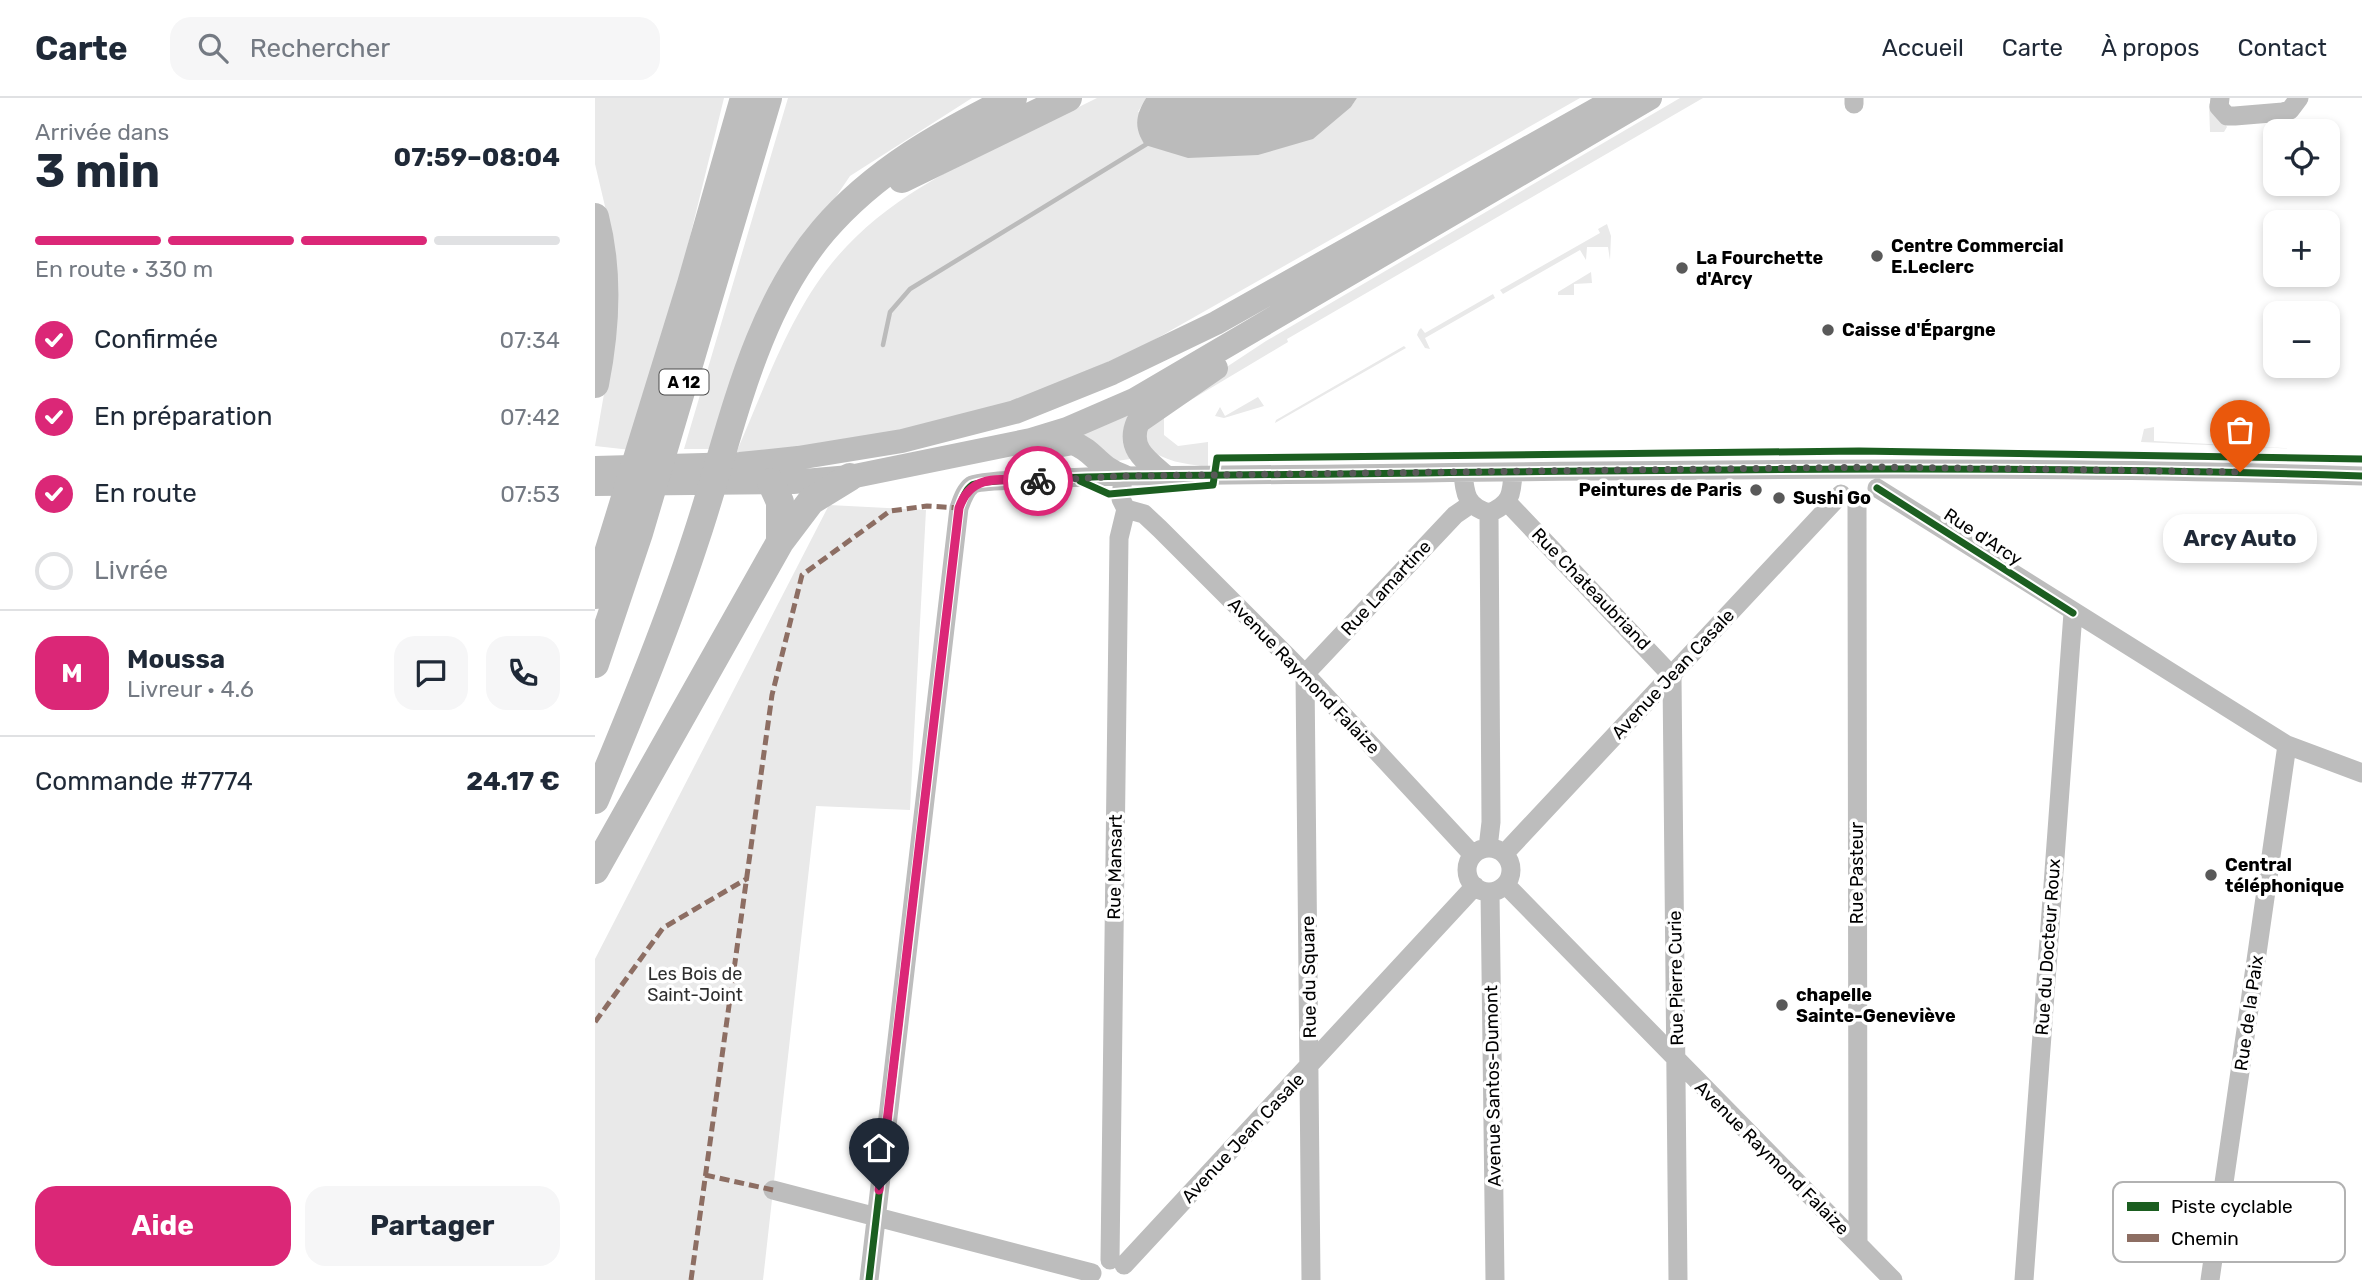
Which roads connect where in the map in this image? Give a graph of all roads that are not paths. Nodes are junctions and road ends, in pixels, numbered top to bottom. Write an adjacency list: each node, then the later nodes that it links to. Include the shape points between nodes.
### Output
1 (744, 98): 32 (highway, A 12)
2 (768, 98): 34 (highway, A 12, via 639,533)
3 (1013, 98): 10 (highway, via 913,152 866,188)
4 (1069, 98): 10 (highway, via 908,176)
5 (1617, 98): 18 (main road, via 1248,305 1112,373 1014,412 950,430)
6 (1650, 98): 11 (main road)
7 (2220, 98): 8 (street, via 2219,107 2227,116 2283,112)
8 (2299, 98)
9 (595, 217): 12 (highway, via 605,301)
10 (824, 230): 39 (highway, via 791,277 767,326 678,591)
11 (1269, 320): 13 (main road, via 1134,400 1067,429); 20 (main road, via 1227,361 1138,422 1134,432 1139,455)
12 (595, 384)
13 (992, 449): 21 (main road, via 1030,452 1073,443 1090,452 1106,470); 22 (main road)
14 (1878, 467): 16 (street); 23 (street); 25 (street)
15 (595, 468): 18 (main road)
16 (1832, 468): 17 (street); 26 (street, Rue Pasteur)
17 (1513, 472): 19 (street); 27 (street)
18 (751, 473): 22 (main road); 24 (main road); 31 (highway, via 780,502)
19 (1463, 473): 20 (street); 28 (street)
20 (1163, 475): 21 (street)
21 (1123, 476): 29 (street, Rue Mansart, via 1121,499); 47 (street, via 983,481 971,485 959,508)
22 (850, 477): 31 (highway, via 811,501)
23 (2362, 477)
24 (595, 484)
25 (1877, 488): 26 (street, via 1870,497); 33 (street, Rue d'Arcy)
26 (1849, 498): 36 (street, Avenue Jean Casale); 48 (street, Rue Pasteur)
27 (1508, 503): 30 (street); 36 (street, Rue Chateaubriand)
28 (1471, 504): 30 (street); 35 (street, Rue Lamartine, via 1455,515)
29 (1126, 509): 35 (street, Avenue Raymond Falaize, via 1144,514); 50 (street, Rue Mansart, via 1119,538)
30 (1489, 513): 40 (street)
31 (780, 542): 41 (highway)
32 (595, 595)
33 (2073, 613): 37 (street, Rue d'Arcy); 57 (street, Rue du Docteur Roux)
34 (595, 664)
35 (1304, 674): 40 (street, Avenue Raymond Falaize); 44 (street, Rue du Square)
36 (1672, 676): 40 (street, Avenue Jean Casale); 43 (street, Rue Pierre Curie)
37 (2287, 745): 38 (street, Rue d'Arcy); 45 (street, Rue de la Paix)
38 (2362, 773)
39 (595, 800)
40 (1489, 852): 42 (street, via 1511,872); 42 (street, via 1467,868)
41 (595, 870)
42 (1490, 888): 43 (street, Avenue Raymond Falaize); 44 (street, Avenue Jean Casale); 54 (street, Avenue Santos-Dumont)
43 (1677, 1062): 48 (street, Avenue Raymond Falaize); 55 (street, Rue Pierre Curie)
44 (1310, 1066): 50 (street, Avenue Jean Casale); 53 (street, Rue du Square)
45 (2224, 1182)
46 (772, 1190): 47 (street)
47 (875, 1217): 51 (street); 52 (street)
48 (1858, 1244): 56 (street, Avenue Raymond Falaize)
49 (2213, 1262): 58 (street, Rue de la Paix)
50 (1122, 1268): 51 (street, Avenue Jean Casale, via 1099,1264)
51 (1091, 1277)
52 (869, 1280)
53 (1311, 1280)
54 (1495, 1280)
55 (1678, 1280)
56 (1893, 1280)
57 (2024, 1280)
58 (2210, 1280)

